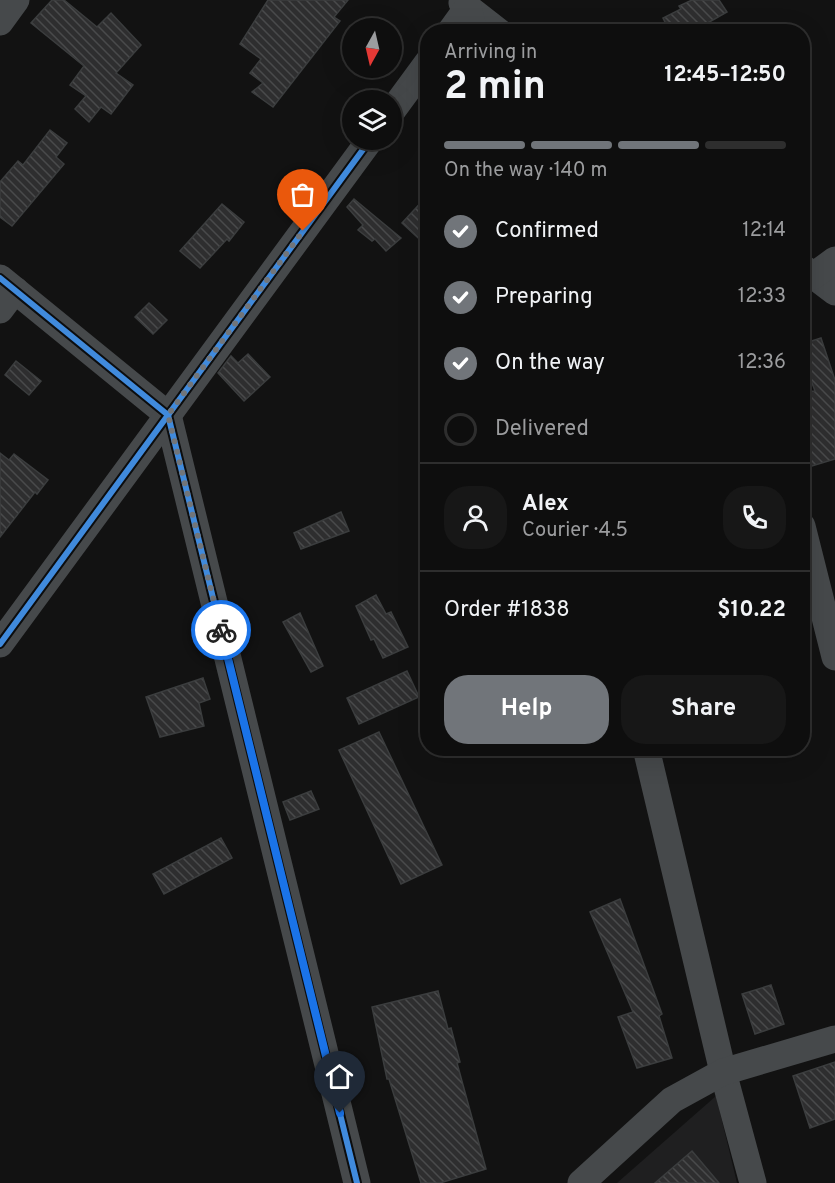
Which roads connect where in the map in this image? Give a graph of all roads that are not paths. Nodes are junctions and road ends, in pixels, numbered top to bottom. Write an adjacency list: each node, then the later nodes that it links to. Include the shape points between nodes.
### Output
1 (16, 0): 3 (street)
2 (467, 13): 4 (street)
3 (0, 22)
4 (486, 24)
5 (420, 73): 6 (street)
6 (402, 97)
7 (363, 150): 13 (street)
8 (835, 260): 9 (street)
9 (810, 271)
10 (810, 273): 12 (street)
11 (5, 292): 13 (street)
12 (835, 292)
13 (168, 415): 15 (street); 20 (street)
14 (810, 558): 16 (street)
15 (0, 644)
16 (835, 657)
17 (648, 756): 19 (street)
18 (835, 1040): 19 (street)
19 (723, 1072): 21 (street, via 672,1100); 22 (street)
20 (357, 1183)
21 (581, 1183)
22 (753, 1183)

